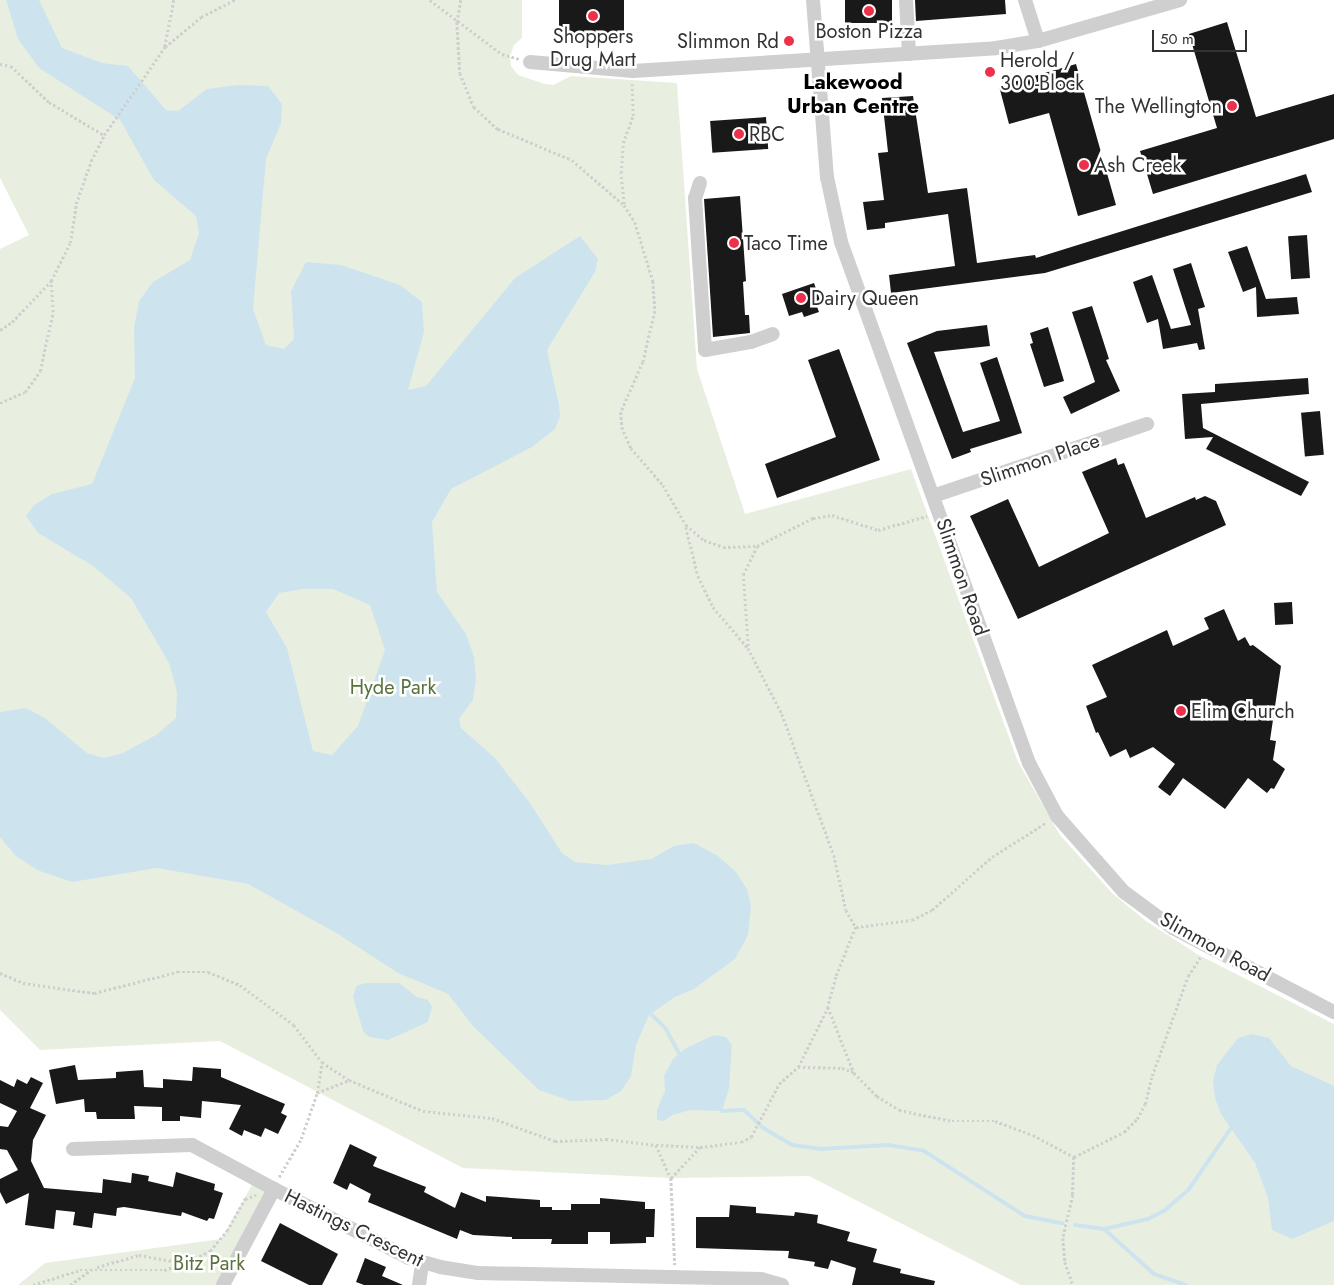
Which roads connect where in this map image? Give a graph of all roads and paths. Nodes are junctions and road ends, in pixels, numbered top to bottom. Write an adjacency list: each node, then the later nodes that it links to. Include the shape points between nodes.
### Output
1 (174, 0): 11 (path)
2 (234, 0): 11 (path, via 201,17)
3 (430, 0): 9 (path)
4 (461, 0): 9 (path)
5 (813, 0): 13 (street, Slimmon Road)
6 (906, 0): 12 (street)
7 (1026, 0): 10 (street)
8 (1180, 0): 10 (street)
9 (457, 22): 14 (path, via 502,54); 19 (path, via 460,73 474,107 498,129 572,160)
10 (1038, 41): 12 (street, via 996,48)
11 (165, 47): 17 (path)
12 (909, 54): 13 (street)
13 (817, 60): 16 (street); 25 (street, Slimmon Road, via 827,178 839,235)
14 (530, 62): 16 (street)
15 (0, 64): 17 (path, via 11,66 49,102)
16 (633, 71): 19 (path, via 633,116 624,143 621,173)
17 (104, 136): 20 (path, via 76,204 70,243)
18 (700, 184): 22 (street, via 695,198 705,350 751,342)
19 (624, 205): 27 (path, via 635,222 647,262 655,311 643,362 621,412 622,427 631,448 663,485)
20 (51, 281): 21 (path, via 12,322); 23 (path, via 53,312 40,371 24,392)
21 (0, 330)
22 (774, 334)
23 (0, 403)
24 (1146, 424): 25 (street, Slimmon Place)
25 (933, 496): 26 (street, Slimmon Road)
26 (940, 512): 28 (path, via 878,530 832,515 813,518); 35 (street, Slimmon Road, via 1029,763 1057,816 1124,892 1173,928)
27 (686, 525): 28 (path, via 704,540 723,547); 29 (path, via 698,576 713,607)
28 (757, 546): 29 (path, via 743,575)
29 (748, 648): 31 (path, via 782,714 834,855 846,910)
30 (1041, 825): 31 (path, via 992,857 932,910 912,920)
31 (856, 927): 34 (path)
32 (1197, 963): 44 (path, via 1179,998 1145,1104 1137,1119 1124,1132)
33 (0, 973): 36 (path, via 24,983 94,993 177,972 208,972 240,984 294,1025)
34 (828, 1007): 37 (path); 38 (path)
35 (1333, 1008)
36 (322, 1062): 39 (path); 40 (path)
37 (798, 1067): 38 (path, via 842,1068); 42 (path, via 778,1084 751,1137 741,1142)
38 (854, 1073): 44 (path, via 877,1096 899,1110 952,1122 996,1121 1033,1134)
39 (349, 1080): 40 (path); 41 (path, via 423,1111 492,1118 555,1141 606,1138)
40 (317, 1093): 46 (path, via 302,1139 280,1178 267,1170)
41 (656, 1145): 42 (path); 45 (path)
42 (700, 1147): 45 (path)
43 (73, 1149): 46 (street, via 192,1145)
44 (1074, 1157): 57 (path, via 1073,1195 1063,1238 1065,1262)
45 (671, 1178): 51 (path)
46 (262, 1181): 47 (street); 48 (path, via 255,1196 245,1199 227,1231 210,1251)
47 (274, 1189): 49 (street, Hastings Crescent); 54 (street, Hastings Crescent)
48 (186, 1263): 50 (path, via 164,1270); 50 (path, via 139,1255)
49 (422, 1264): 51 (street, Hastings Crescent, via 479,1274); 55 (street)
50 (93, 1268): 52 (path, via 55,1276); 53 (path)
51 (674, 1276): 56 (street, Hastings Crescent, via 761,1279)
52 (33, 1285)
53 (70, 1285)
54 (223, 1285)
55 (419, 1285)
56 (782, 1285)
57 (1073, 1285)

